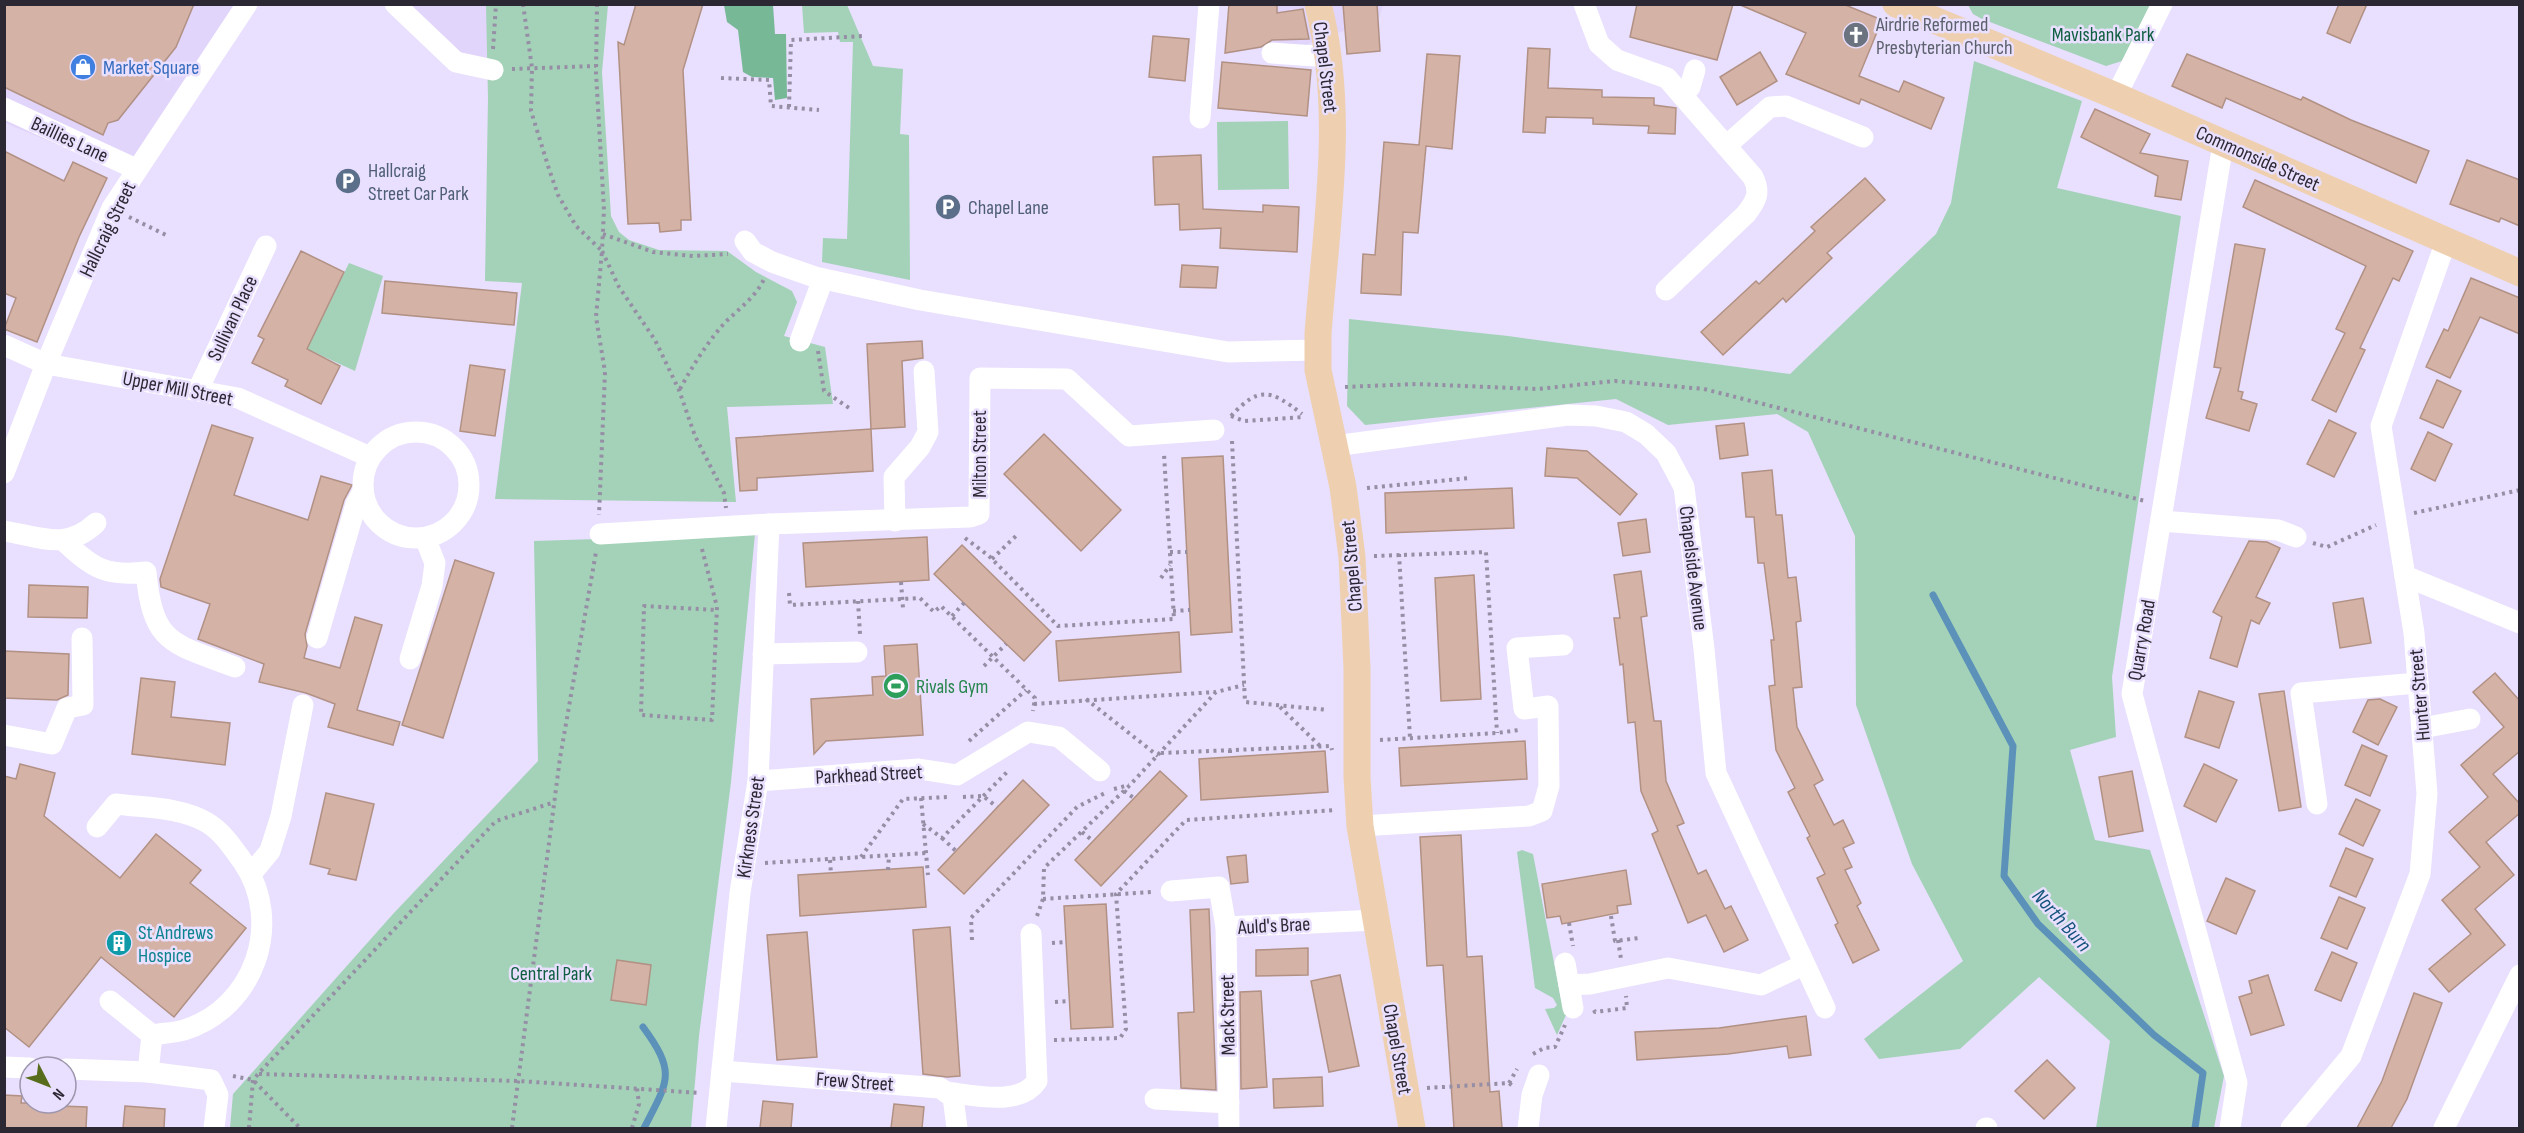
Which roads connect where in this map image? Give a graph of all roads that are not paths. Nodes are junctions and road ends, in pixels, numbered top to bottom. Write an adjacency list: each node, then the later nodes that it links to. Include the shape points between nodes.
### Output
1 (247, 4): 20 (street, Hallcraig Street)
2 (395, 4): 11 (street, via 456,62)
3 (1209, 4): 16 (street)
4 (1318, 4): 10 (main road, Chapel Street)
5 (1584, 4): 13 (street, via 1599,44 1617,60 1667,78)
6 (1896, 4): 8 (main road, Commonside Street)
7 (2162, 4): 14 (street)
8 (1937, 13): 14 (main road, Commonside Street, via 1994,47)
9 (1272, 53): 10 (street)
10 (1329, 57): 29 (main road, Chapel Street, via 1334,113)
11 (493, 70)
12 (1695, 70): 13 (street, via 1690,87)
13 (1682, 95): 19 (street)
14 (2116, 96): 18 (main road, Commonside Street)
15 (4, 108): 20 (street, Baillies Lane)
16 (1200, 118)
17 (1863, 137): 19 (street, via 1777,105)
18 (2223, 144): 21 (main road, Commonside Street); 38 (street, Quarry Road)
19 (1726, 146): 26 (street, via 1759,188 1756,201)
20 (136, 169): 30 (street, Hallcraig Street, via 112,208)
21 (2446, 241): 24 (main road, Commonside Street); 47 (street, Hunter Street, via 2381,426)
22 (266, 246): 32 (street, Sullivan Place)
23 (749, 247): 25 (street, via 772,262)
24 (2520, 273)
25 (823, 279): 27 (street); 29 (street, via 920,300 1228,352)
26 (1666, 290)
27 (801, 339)
28 (4, 345): 30 (street, Upper Mill Street)
29 (1318, 363): 34 (main road, Chapel Street)
30 (46, 364): 32 (street, Upper Mill Street); 36 (street, Hallcraig Street)
31 (924, 371): 39 (street, via 928,432 894,477)
32 (198, 390): 35 (street, Upper Mill Street, via 238,398)
33 (1225, 430): 39 (street, Milton Street, via 1129,436 1067,379 980,378 979,514)
34 (1334, 446): 64 (main road, Chapel Street, via 1352,558); 72 (street, Chapelside Avenue, via 1568,415 1626,422 1666,453 1684,487 1716,773)
35 (370, 457): 37 (street); 45 (street, via 398,435 415,432 448,443 460,456 467,472 464,507 455,521)
36 (5, 473)
37 (363, 491): 45 (street, via 367,508 377,522 407,538); 50 (street)
38 (2162, 513): 44 (street, via 2278,530); 92 (street, Quarry Road, via 2132,694 2237,1083)
39 (895, 520): 41 (street, Milton Street)
40 (96, 522): 46 (street, via 85,533)
41 (769, 524): 43 (street, Milton Street); 53 (street, Kirkness Street)
42 (4, 531): 46 (street)
43 (600, 534)
44 (2295, 537)
45 (425, 538): 54 (street, via 435,563)
46 (65, 542): 55 (street, via 89,565 128,574 146,572 153,615 162,632 174,644)
47 (2405, 576): 48 (street); 56 (street, Hunter Street)
48 (2520, 623)
49 (82, 638): 60 (street, via 83,705 67,708 52,744)
50 (316, 638)
51 (1563, 645): 64 (street, via 1517,648 1524,709 1548,706 1549,786 1542,811 1529,816)
52 (856, 652): 53 (street)
53 (763, 654): 62 (street, Kirkness Street)
54 (410, 659)
55 (235, 667)
56 (2418, 683): 59 (street, Hunter Street); 63 (street, via 2301,693)
57 (303, 705): 66 (street, via 270,851)
58 (2470, 719): 59 (street)
59 (2422, 728): 93 (street, Hunter Street, via 2427,794 2420,874 2350,1056)
60 (4, 735)
61 (1100, 771): 62 (street, Parkhead Street, via 1059,737 1028,732 957,775 920,769)
62 (758, 781): 81 (street, Kirkness Street)
63 (2317, 804)
64 (1360, 826): 68 (main road, Chapel Street)
65 (97, 827): 66 (street, via 116,804 185,813 207,822 228,841)
66 (251, 874): 78 (street, via 262,904 262,946 249,979 206,1020 184,1030)
67 (1171, 891): 69 (street, Auld's Brae, via 1219,886)
68 (1376, 920): 69 (street, Auld's Brae); 90 (main road, Chapel Street)
69 (1226, 927): 85 (street, Mack Street)
70 (1031, 934): 83 (street, Frew Street, via 1037,1081 1020,1095)
71 (1565, 963): 74 (street)
72 (1803, 965): 74 (street, via 1761,985 1668,968); 77 (street, Chapelside Avenue)
73 (2520, 975): 94 (street)
74 (1569, 985): 76 (street)
75 (110, 1001): 78 (street)
76 (1573, 1008)
77 (1825, 1008)
78 (152, 1035): 82 (street)
79 (1530, 1065): 91 (street)
80 (78, 1069): 82 (street)
81 (722, 1071): 83 (street, Frew Street, via 940,1088); 87 (street, Kirkness Street)
82 (148, 1072): 86 (street, via 211,1080 218,1095)
83 (946, 1092): 88 (street, via 953,1097)
84 (1155, 1099): 85 (street)
85 (1228, 1103): 89 (street, Mack Street)
86 (214, 1128)
87 (716, 1128)
88 (957, 1128)
89 (1229, 1128)
90 (1412, 1128)
91 (1528, 1128)
92 (2230, 1128)
93 (2291, 1128)
94 (2444, 1128)

